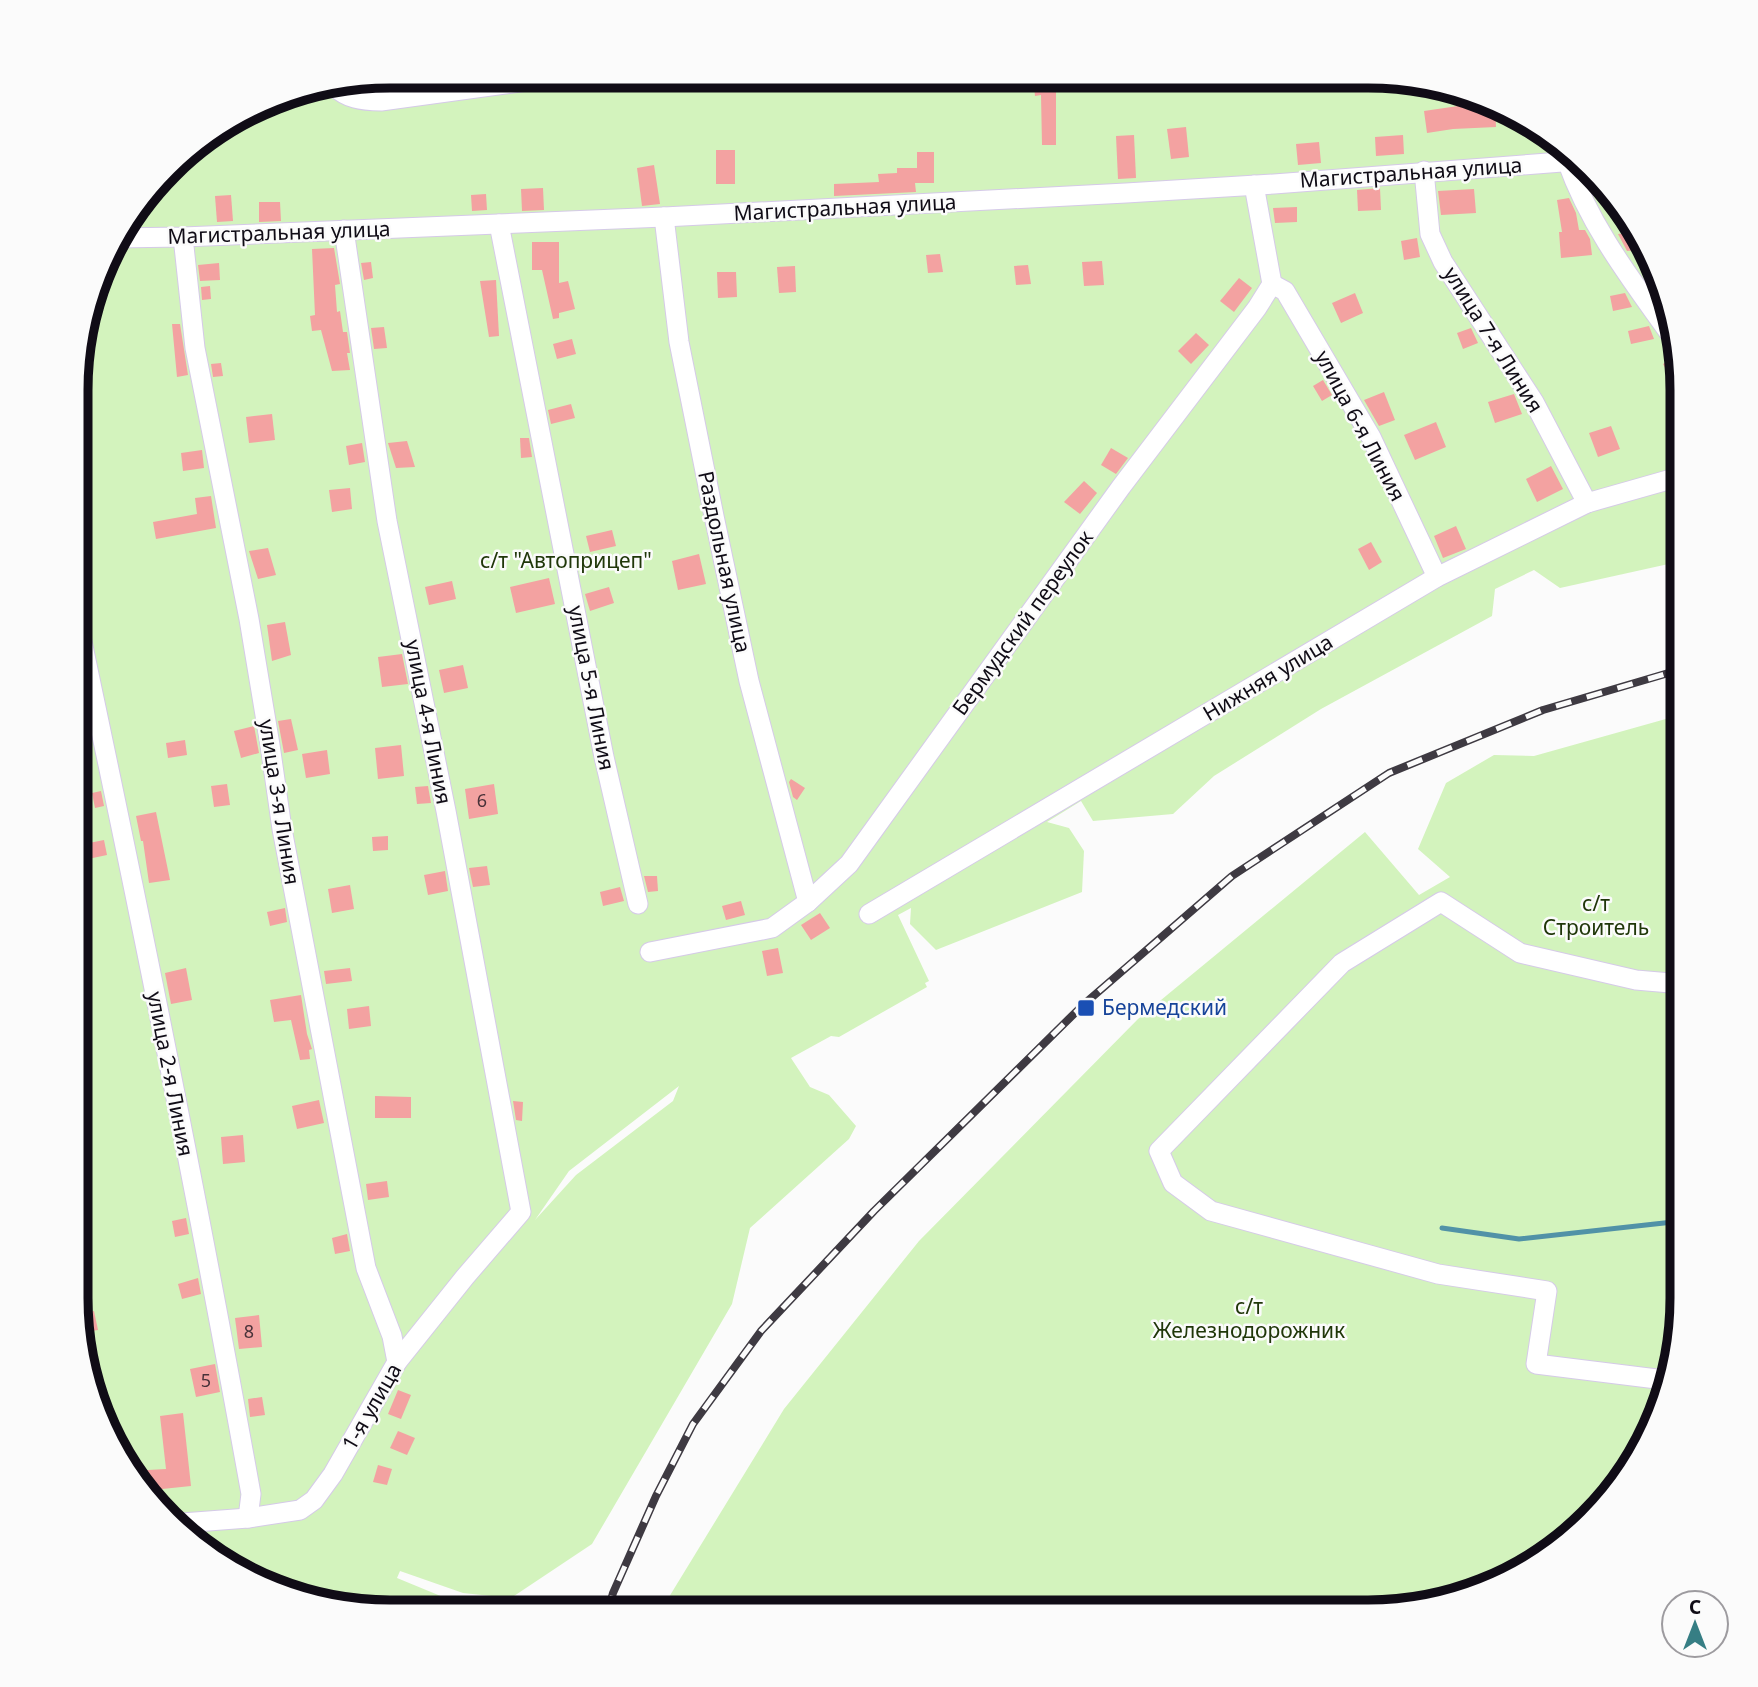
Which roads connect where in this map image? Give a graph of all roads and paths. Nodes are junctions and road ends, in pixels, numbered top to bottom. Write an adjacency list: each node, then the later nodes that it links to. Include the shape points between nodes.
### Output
1 (477, 88): 2 (street, via 381,101 361,101)
2 (341, 91)
3 (1565, 161): 5 (street, Магистральная улица)
4 (1573, 168): 13 (street, via 1579,196 1609,248)
5 (1424, 171): 6 (street, Магистральная улица); 15 (street, улица 7-я Линия, via 1430,234 1443,261 1534,402)
6 (1254, 185): 7 (street, Магистральная улица); 12 (street)
7 (664, 217): 8 (street, Магистральная улица); 18 (street, Раздольная улица, via 679,342 716,529 749,681)
8 (499, 224): 9 (street, Магистральная улица); 19 (street, улица 5-я Линия, via 604,757)
9 (344, 230): 10 (street, Магистральная улица); 23 (street, улица 4-я Линия, via 387,521)
10 (183, 237): 11 (street, Магистральная улица); 24 (street, улица 3-я Линия, via 195,348 251,632 282,829 366,1268)
11 (129, 238)
12 (1272, 284): 16 (street, улица 6-я Линия, via 1285,291 1371,437); 18 (street, Бермудский переулок, via 849,864)
13 (1663, 324)
14 (1670, 479): 15 (street, Нижняя улица)
15 (1587, 503): 16 (street, Нижняя улица)
16 (1437, 577): 20 (street, Нижняя улица)
17 (88, 669): 26 (street, улица 2-я Линия, via 222,1337 251,1494)
18 (808, 902): 21 (street, Бермудский переулок, via 772,928)
19 (638, 904)
20 (869, 914)
21 (650, 952)
22 (1670, 983): 25 (street, via 1636,980 1520,953 1441,902 1342,963 1159,1150 1173,1183 1211,1211 1438,1273 1547,1291 1536,1364)
23 (521, 1212): 24 (street, 1-я улица)
24 (397, 1362): 26 (street, 1-я улица, via 314,1500 300,1510)
25 (1659, 1379)
26 (247, 1518): 27 (street, 1-я улица)
27 (189, 1522)

